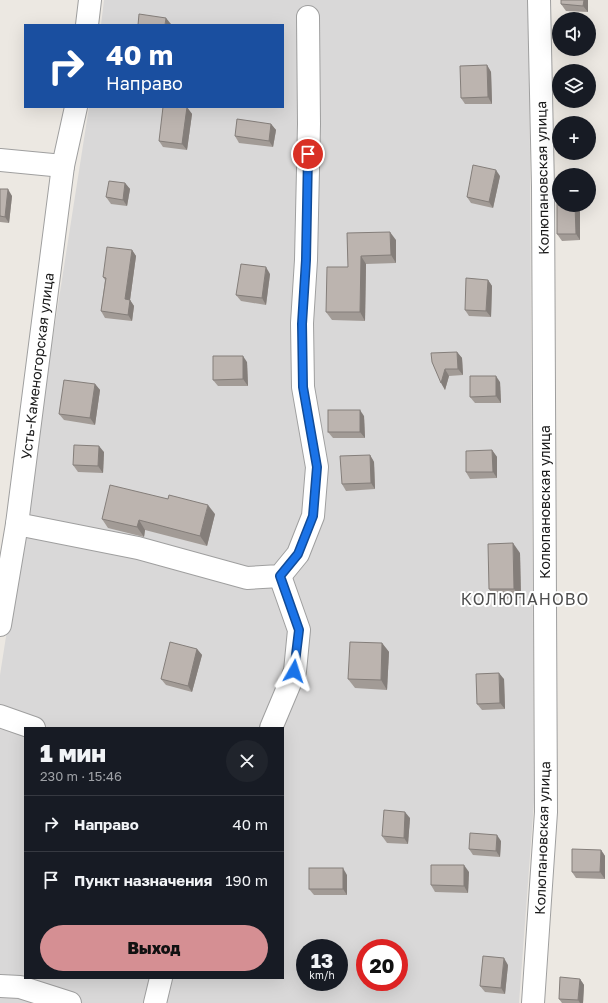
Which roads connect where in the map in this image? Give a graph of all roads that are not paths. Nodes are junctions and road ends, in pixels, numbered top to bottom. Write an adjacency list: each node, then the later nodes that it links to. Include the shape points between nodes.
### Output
1 (90, 0): 4 (street)
2 (540, 0): 18 (street, Колюпановская улица, via 546,812)
3 (308, 17): 9 (street, via 309,124 302,379 317,467 313,516 298,554)
4 (87, 24)
5 (76, 108): 7 (street, Усть-Каменогорская улица)
6 (0, 160): 7 (street)
7 (63, 166): 8 (street, Усть-Каменогорская улица)
8 (17, 524): 9 (street, via 138,548 247,578); 10 (street, Усть-Каменогорская улица)
9 (280, 576): 13 (street, via 299,630 294,671)
10 (0, 625)
11 (0, 716): 12 (street)
12 (31, 727)
13 (271, 727)
14 (161, 979): 17 (street)
15 (0, 986): 16 (street, via 20,987)
16 (70, 1003)
17 (155, 1003)
18 (533, 1003)

